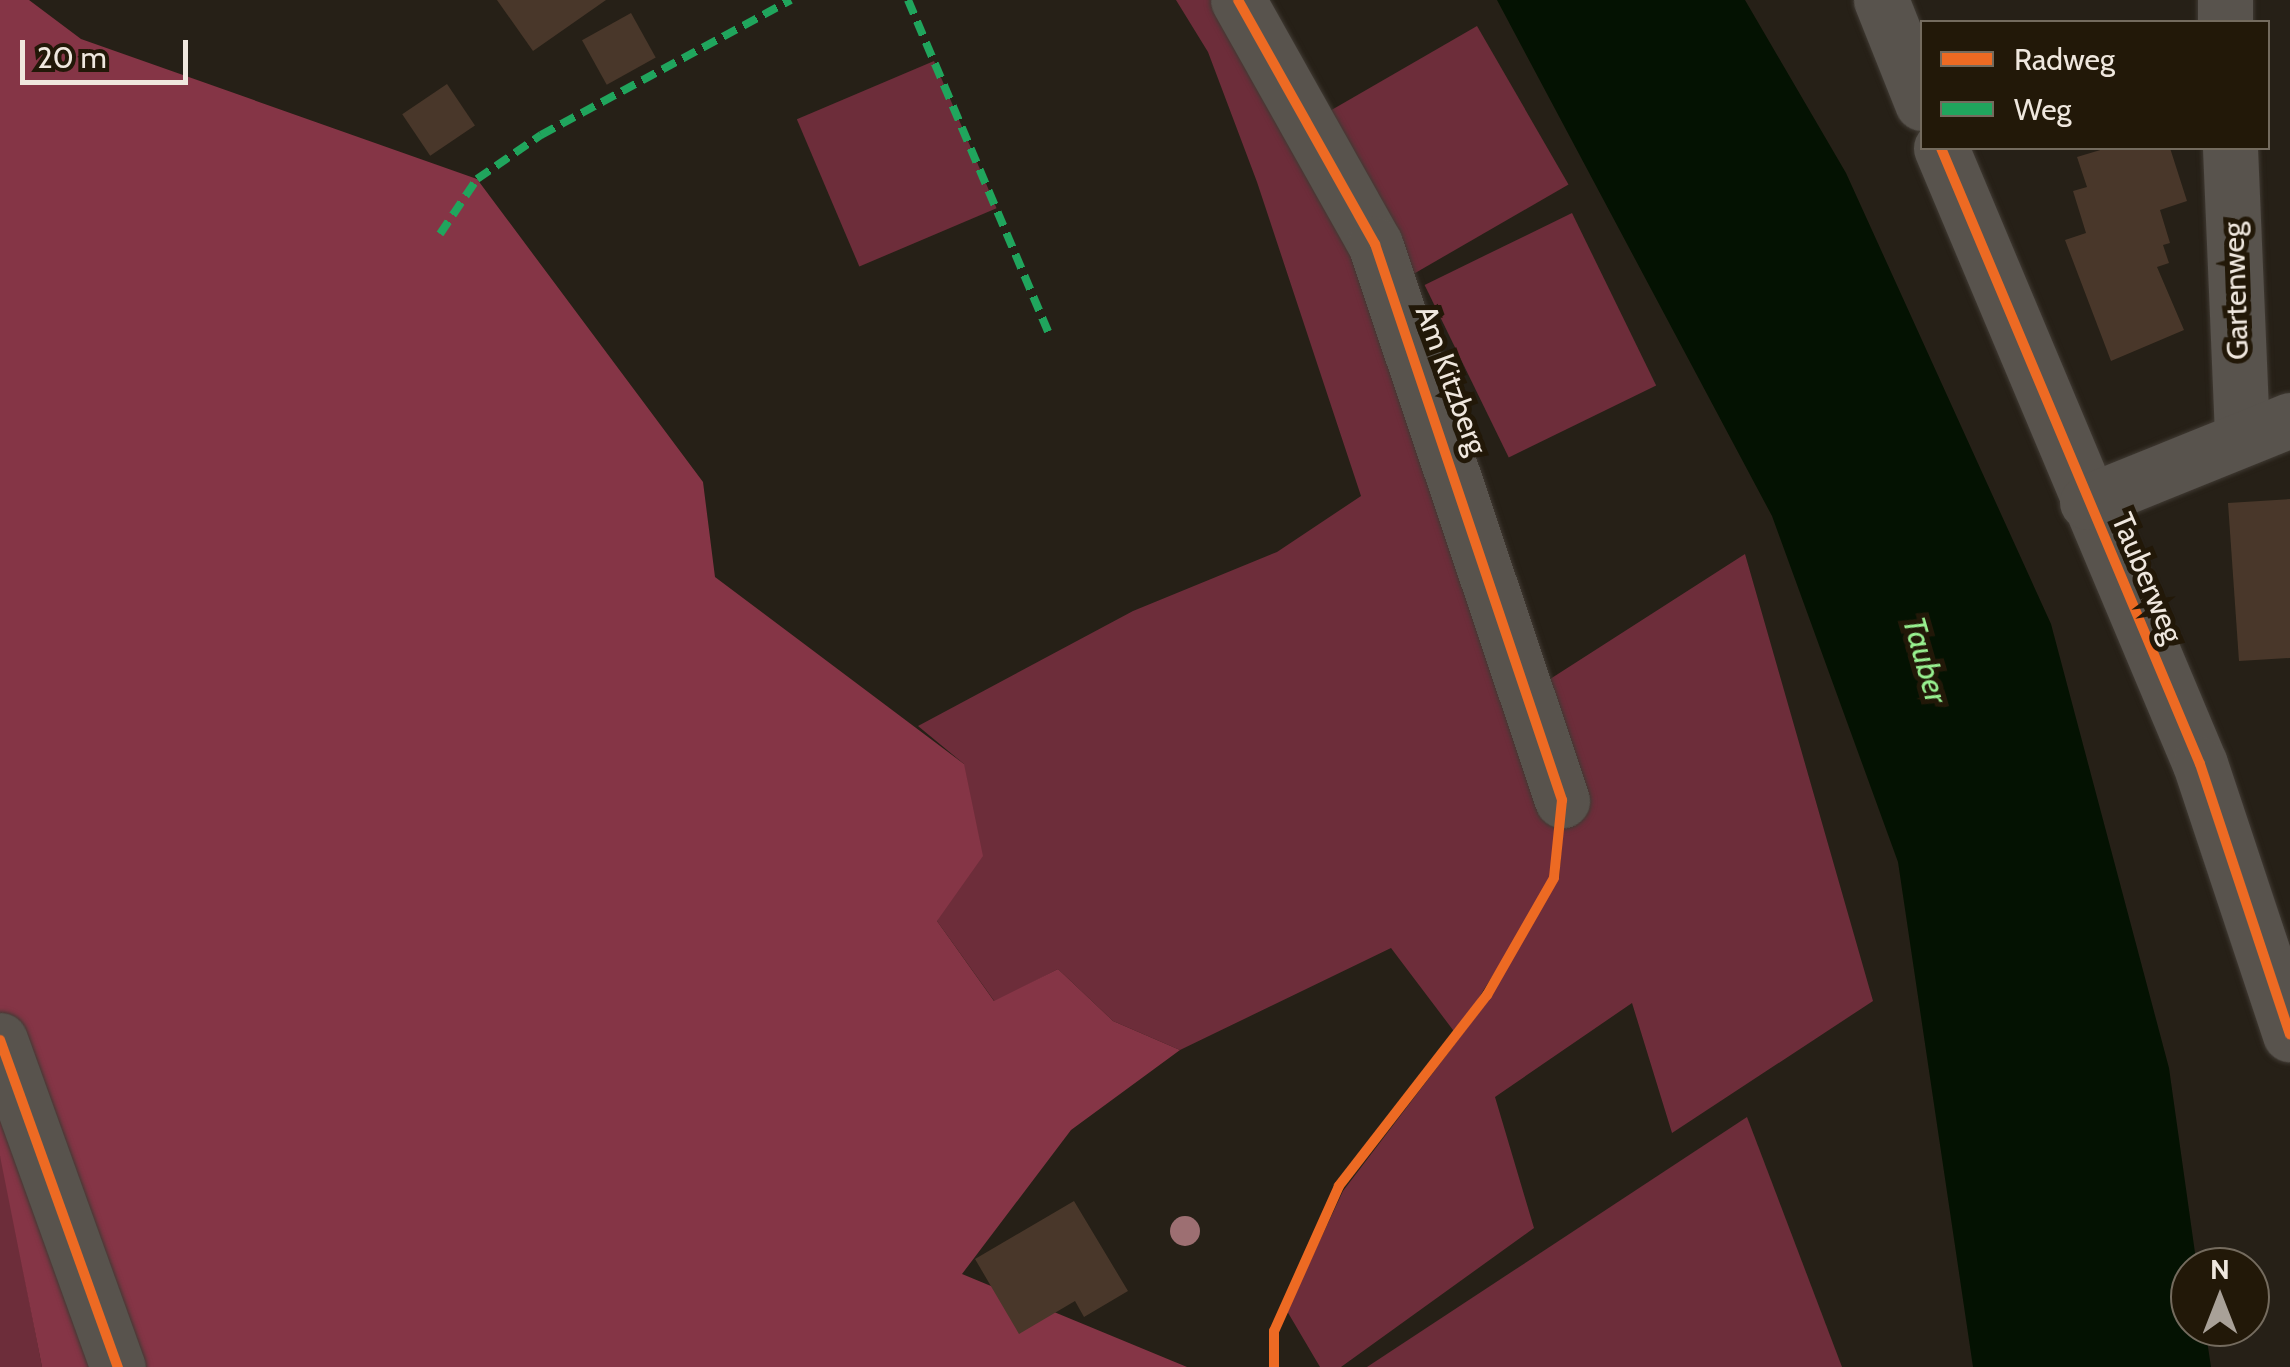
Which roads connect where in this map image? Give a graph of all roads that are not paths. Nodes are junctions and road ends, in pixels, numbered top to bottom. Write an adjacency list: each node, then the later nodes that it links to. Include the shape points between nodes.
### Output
1 (1238, 0): 8 (street, Am Kitzberg, via 1375,244)
2 (1880, 0): 3 (street)
3 (1920, 99)
4 (1942, 150): 7 (street, Tauberweg)
5 (2230, 150): 6 (street, Gartenweg)
6 (2266, 427): 7 (street)
7 (2087, 502): 9 (street, Tauberweg)
8 (1562, 800)
9 (2279, 962): 10 (street, Tauberweg)
10 (2290, 1034)
11 (0, 1040): 12 (street)
12 (118, 1367)

